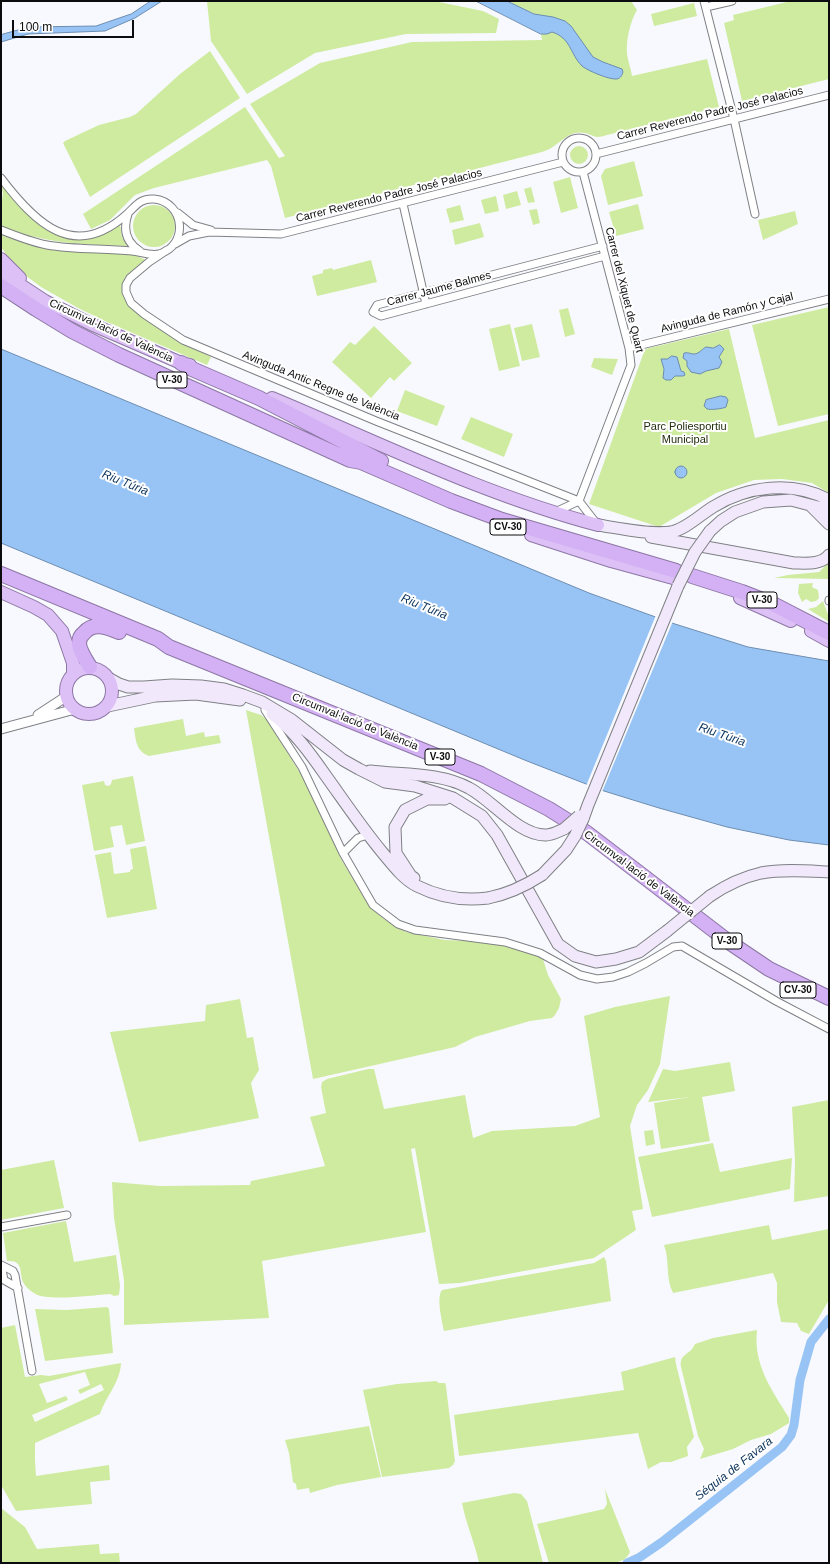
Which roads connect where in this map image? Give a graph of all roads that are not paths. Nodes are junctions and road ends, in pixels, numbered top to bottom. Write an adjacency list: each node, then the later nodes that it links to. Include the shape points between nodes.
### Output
1 (732, 1): 2 (street)
2 (705, 4): 4 (street)
3 (829, 95): 4 (street, Carrer Reverendo Padre José Palacios)
4 (734, 119): 5 (street, Carrer Reverendo Padre José Palacios); 12 (street)
5 (596, 154): 6 (street, via 591,143 575,138 569,141 562,151); 7 (street, via 594,163)
6 (563, 162): 7 (street, via 569,170); 9 (street, Carrer Reverendo Padre José Palacios)
7 (583, 172): 16 (street, Carrer del Xiquet de Quart)
8 (1, 178): 11 (street, via 42,222 60,233 74,236 94,234 106,230)
9 (403, 204): 14 (street, Carrer Reverendo Padre José Palacios, via 281,234); 23 (street)
10 (175, 210): 11 (street, via 160,199 150,198 133,206); 14 (street, Carrer Reverendo Padre José Palacios, via 193,225); 15 (street, via 180,228)
11 (128, 214): 18 (street, via 125,232 134,248)
12 (755, 214)
13 (1, 230): 18 (street, via 46,245)
14 (217, 232): 15 (street, Carrer Reverendo Padre José Palacios, via 189,236)
15 (173, 245): 17 (street)
16 (602, 246): 19 (street, Carrer del Xiquet de Quart); 23 (street, Carrer Jaume Balmes)
17 (167, 250): 18 (street, via 159,254); 31 (street, Avinguda Antic Regne de València, via 130,278 126,292 131,303 144,314 183,340 376,421)
18 (142, 252)
19 (605, 256): 25 (street, Carrer Jaume Balmes); 27 (street, Carrer del Xiquet de Quart)
20 (1, 259): 26 (highway, via 26,283)
21 (1, 272): 26 (highway, Circumval·lació de València / V-30, via 45,301)
22 (1, 286): 29 (highway, Circumval·lació de València / V-30, via 36,310 119,355)
23 (422, 293): 25 (street); 25 (street, Carrer Jaume Balmes, via 377,305 373,312 381,316)
24 (829, 299): 27 (street, Avinguda de Ramón y Cajal)
25 (426, 304)
26 (61, 308): 28 (highway, Circumval·lació de València / V-30, via 98,328)
27 (629, 348): 31 (street, Carrer del Xiquet de Quart, via 631,365)
28 (181, 363): 34 (highway, Circumval·lació de València, via 194,366 490,491); 36 (highway, via 259,398 370,456)
29 (350, 460): 36 (highway, Circumval·lació de València / V-30, via 361,462 473,509); 42 (highway, CV-30, via 428,496 499,524 611,561)
30 (829, 500): 39 (main road, via 804,489 773,488 729,499 672,531 659,533)
31 (579, 501): 34 (street); 38 (street)
32 (811, 506): 33 (main road); 35 (main road); 37 (main road); 42 (main road, bridge, via 791,500 780,500 756,504 735,512 710,531 695,552)
33 (829, 510)
34 (552, 513): 38 (highway, Circumval·lació de València)
35 (829, 516)
36 (517, 524): 42 (highway, Circumval·lació de València / V-30, via 605,551)
37 (829, 524)
38 (598, 525): 39 (main road)
39 (617, 528): 40 (main road, via 641,535 794,563 815,563)
40 (829, 554)
41 (1, 574): 45 (highway, Circumval·lació de València / V-30, via 158,639)
42 (682, 579): 44 (highway, Circumval·lació de València / V-30, via 742,592 795,615); 57 (main road)
43 (1, 592): 47 (highway, via 48,615 62,631 73,663)
44 (827, 638)
45 (168, 647): 46 (highway, via 155,646 106,627 96,626 89,628 80,637 79,645); 62 (highway, Circumval·lació de València / V-30, via 481,774 549,809 587,833 729,942)
46 (90, 667): 47 (highway); 48 (highway, via 101,670)
47 (73, 674): 49 (highway, via 66,686)
48 (110, 679): 50 (highway, via 113,692); 55 (main road, via 128,686 217,688 262,702 292,720 343,760)
49 (66, 696): 51 (highway); 53 (street)
50 (108, 706): 51 (highway, via 95,714); 52 (main road, via 155,696 196,694 245,701)
51 (75, 709): 53 (street)
52 (265, 710): 58 (main road, via 286,725 310,754); 59 (street, via 302,767)
53 (22, 724): 54 (street)
54 (1, 729)
55 (359, 769): 56 (main road, via 385,782 415,786); 57 (main road, bridge, via 433,777 457,783 482,796 527,830 546,835 564,829)
56 (453, 798): 60 (main road, bridge, via 482,816 497,835 558,944 575,956 596,962 639,952 726,885 760,873); 61 (main road, via 427,799 405,810 395,827 396,853 411,876)
57 (581, 818): 61 (main road, bridge, via 575,836 566,850 542,875 529,884 488,898 472,900)
58 (368, 835): 59 (street, via 358,838); 61 (main road, via 397,870 416,886)
59 (343, 853): 65 (street, via 373,905 398,924 415,930 505,942 540,953 580,975 597,979 628,972 673,947 682,946)
60 (829, 872)
61 (441, 895)
62 (769, 969): 63 (highway, Circumval·lació de València / V-30); 64 (highway, CV-30, via 808,997)
63 (829, 998)
64 (829, 1008)
65 (829, 1029)
66 (67, 1215): 67 (street)
67 (1, 1227)
68 (18, 1288): 69 (street)
69 (32, 1371)

